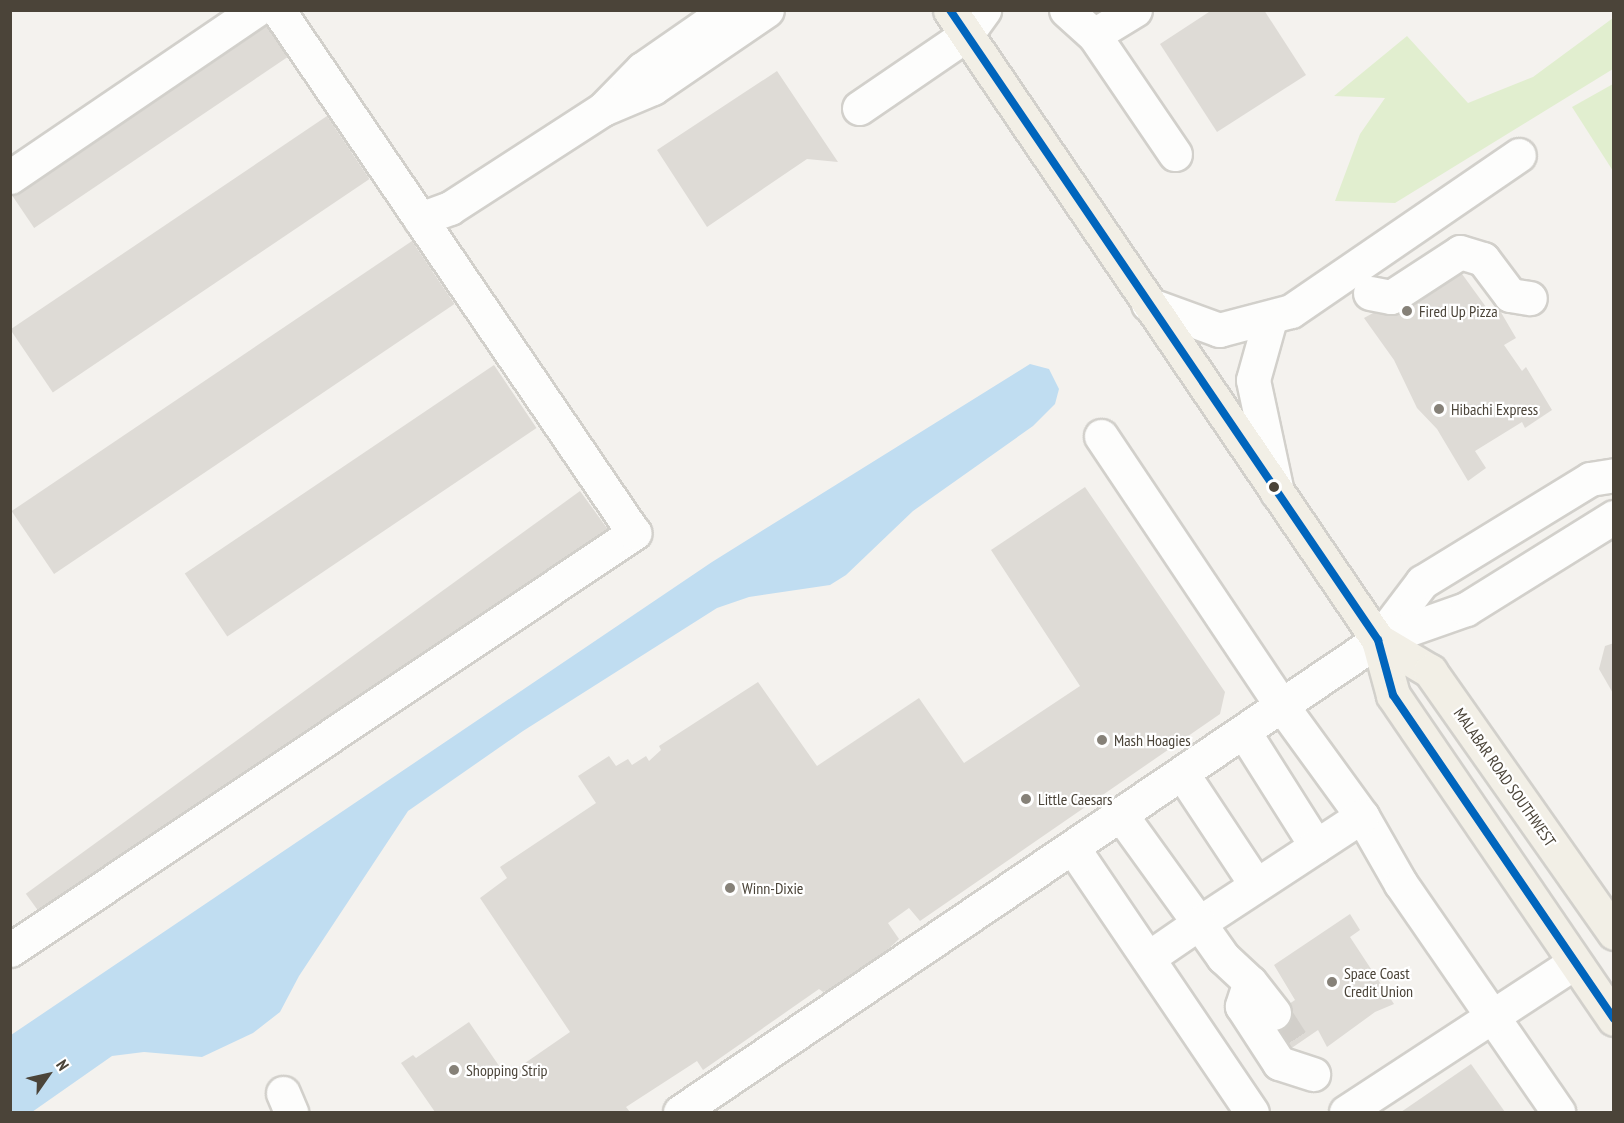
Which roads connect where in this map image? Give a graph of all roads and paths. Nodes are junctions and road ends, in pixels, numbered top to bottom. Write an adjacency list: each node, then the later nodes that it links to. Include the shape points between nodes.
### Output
1 (256, 10): 13 (lane)
2 (278, 10): 14 (lane)
3 (727, 10): 10 (lane, via 642,69)
4 (767, 10): 10 (lane, via 653,88)
5 (1066, 10): 8 (lane)
6 (1135, 10): 8 (lane)
7 (967, 19): 9 (lane); 17 (main road, MALABAR ROAD SOUTHWEST)
8 (1094, 35): 11 (lane)
9 (859, 108)
10 (603, 109): 14 (lane, via 450,208)
11 (1175, 154)
12 (1519, 155): 18 (lane, via 1291,311)
13 (10, 177)
14 (420, 219): 34 (lane, via 634,532)
15 (1370, 293): 16 (lane, via 1391,297 1460,252 1483,259 1510,295)
16 (1530, 298)
17 (1148, 304): 18 (lane, via 1219,330); 21 (main road, MALABAR ROAD SOUTHWEST)
18 (1270, 319): 21 (lane, via 1253,380)
19 (1101, 436): 24 (lane)
20 (1614, 475): 23 (lane, via 1590,479 1422,582)
21 (1278, 493): 23 (main road, MALABAR ROAD SOUTHWEST)
22 (1614, 517): 23 (lane, via 1466,609)
23 (1378, 640): 24 (lane); 33 (main road, MALABAR ROAD SOUTHWEST, via 1430,671); 36 (main road, MALABAR ROAD SOUTHWEST, via 1393,695)
24 (1282, 706): 25 (lane); 28 (lane)
25 (1244, 732): 26 (lane); 29 (lane)
26 (1182, 773): 27 (lane); 31 (lane)
27 (1121, 815): 30 (lane); 32 (lane)
28 (1362, 816): 29 (lane); 39 (lane, via 1401,884)
29 (1316, 846): 31 (lane)
30 (1073, 848): 35 (lane); 43 (lane)
31 (1256, 885): 32 (lane)
32 (1199, 923): 35 (lane); 37 (lane, via 1223,957)
33 (1614, 933)
34 (10, 950)
35 (1148, 958): 44 (lane)
36 (1574, 963): 39 (lane); 40 (main road, MALABAR ROAD SOUTHWEST)
37 (1250, 982): 38 (lane); 42 (lane, via 1242,1006 1279,1063)
38 (1274, 1013)
39 (1493, 1017): 46 (lane); 47 (lane)
40 (1614, 1019)
41 (1295, 1045): 42 (lane)
42 (1313, 1074): 45 (lane)
43 (680, 1113)
44 (1252, 1113)
45 (1339, 1113)
46 (1346, 1113)
47 (1558, 1113)

